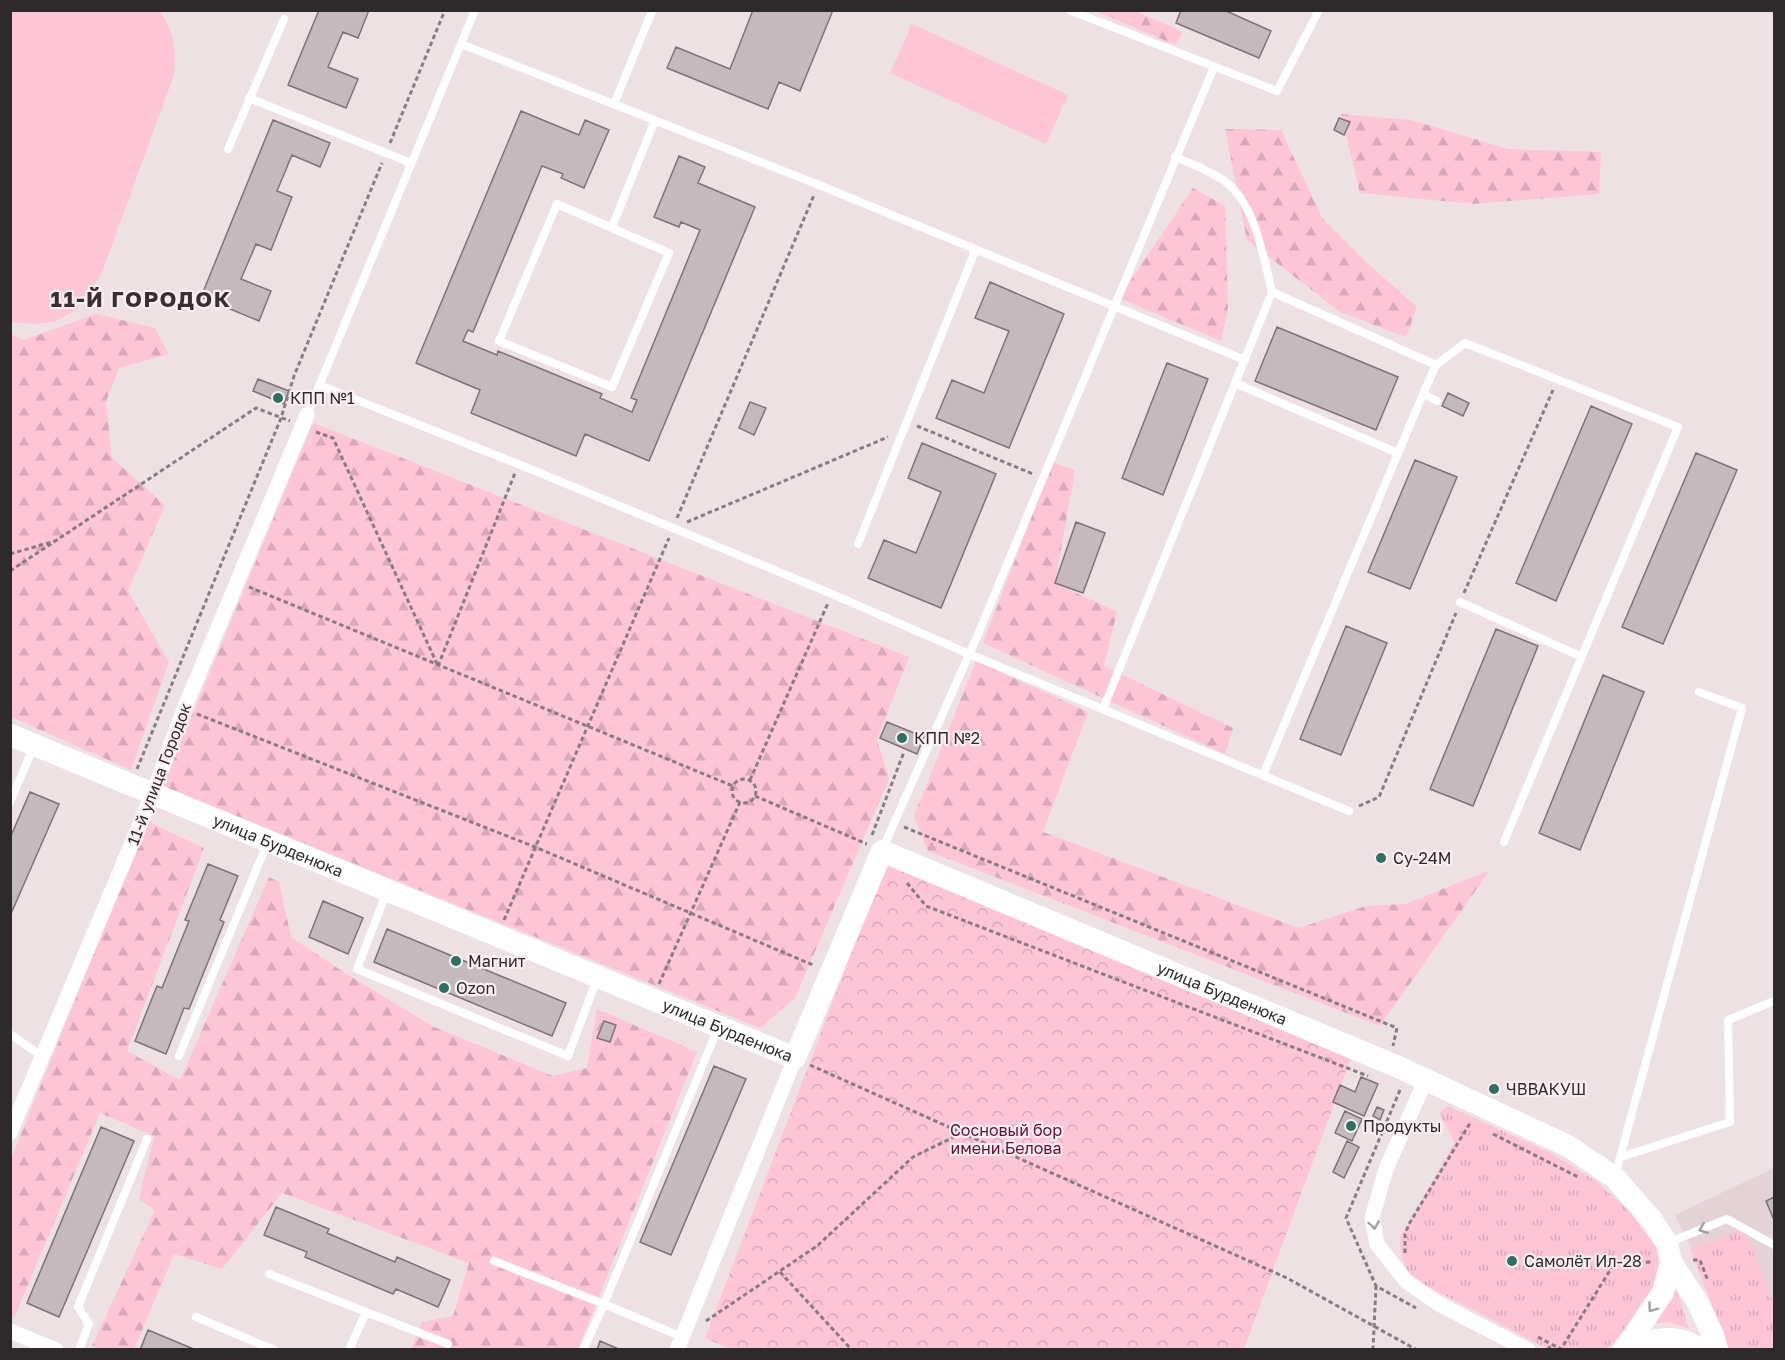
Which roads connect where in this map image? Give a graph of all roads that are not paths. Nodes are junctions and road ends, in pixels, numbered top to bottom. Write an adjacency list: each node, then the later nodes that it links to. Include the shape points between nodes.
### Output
1 (475, 10): 6 (lane)
2 (1070, 10): 7 (lane)
3 (1319, 10): 7 (lane, via 1277,91)
4 (652, 11): 9 (lane)
5 (284, 19): 8 (lane)
6 (461, 44): 9 (lane); 13 (lane)
7 (1214, 67): 12 (lane)
8 (249, 98): 11 (lane); 13 (lane)
9 (614, 104): 10 (lane)
10 (655, 120): 14 (lane); 15 (lane)
11 (228, 149)
12 (1176, 157): 16 (lane, via 1211,173 1241,197 1259,240); 17 (lane)
13 (411, 163): 21 (lane)
14 (612, 227): 14 (lane, via 557,204 500,341 612,387 669,253)
15 (975, 251): 17 (lane); 26 (lane)
16 (1272, 292): 18 (lane); 19 (lane)
17 (1114, 307): 18 (lane); 28 (lane)
18 (1245, 360): 20 (lane)
19 (1436, 365): 22 (lane); 29 (lane, via 1465,343 1678,427)
20 (1235, 383): 25 (lane); 31 (lane)
21 (319, 385): 24 (lane); 28 (lane, via 673,528)
22 (1423, 394): 23 (lane); 25 (lane)
23 (1437, 401)
24 (307, 415): 35 (street, 11-й улица Городок, via 184,709)
25 (1398, 453): 34 (lane)
26 (858, 544)
27 (1460, 602): 29 (lane)
28 (969, 654): 31 (lane); 40 (lane)
29 (1582, 657): 39 (lane)
30 (1698, 692): 52 (lane, via 1742,708)
31 (1103, 709): 34 (lane)
32 (10, 735): 33 (street, улица Бурденюка)
33 (34, 745): 35 (street, улица Бурденюка); 36 (lane)
34 (1263, 775): 37 (lane)
35 (153, 794): 38 (street, улица Бурденюка); 47 (street, 11-й улица Городок)
36 (10, 802)
37 (1349, 811)
38 (268, 841): 41 (street, улица Бурденюка); 46 (lane)
39 (1504, 842)
40 (882, 851): 48 (street, улица Бурденюка); 49 (street, улица Бурденюка)
41 (387, 890): 42 (street, улица Бурденюка); 42 (lane, via 357,969 568,1056)
42 (598, 977): 44 (street, улица Бурденюка)
43 (1774, 1001): 52 (lane, via 1728,1020 1730,1122)
44 (719, 1026): 48 (street, улица Бурденюка); 57 (lane)
45 (10, 1034): 47 (lane)
46 (179, 1056)
47 (43, 1057): 50 (street, 11-й улица Городок)
48 (795, 1058): 61 (street)
49 (1426, 1080): 52 (street, улица Бурденюка); 68 (street, one-way to 68, via 1386,1169 1371,1218 1377,1244 1406,1281 1439,1304)
50 (10, 1133)
51 (147, 1139): 64 (lane, via 78,1307 89,1324)
52 (1618, 1167): 54 (street, улица Бурденюка, via 1651,1218)
53 (1774, 1245): 54 (lane, one-way to 54, via 1727,1219)
54 (1663, 1252): 69 (street, one-way to 69, via 1663,1292); 71 (street, улица Бурденюка, via 1697,1301)
55 (494, 1261): 57 (lane)
56 (269, 1274): 58 (lane)
57 (604, 1304): 61 (lane); 67 (lane)
58 (366, 1312): 62 (lane); 66 (lane)
59 (196, 1317): 65 (lane)
60 (10, 1331): 63 (street)
61 (679, 1343)
62 (448, 1344)
63 (56, 1350)
64 (79, 1350)
65 (274, 1350)
66 (349, 1350)
67 (583, 1350)
68 (1528, 1350)
69 (1626, 1350): 70 (street, via 1658,1339 1678,1340)
70 (1701, 1350)
71 (1717, 1350)

